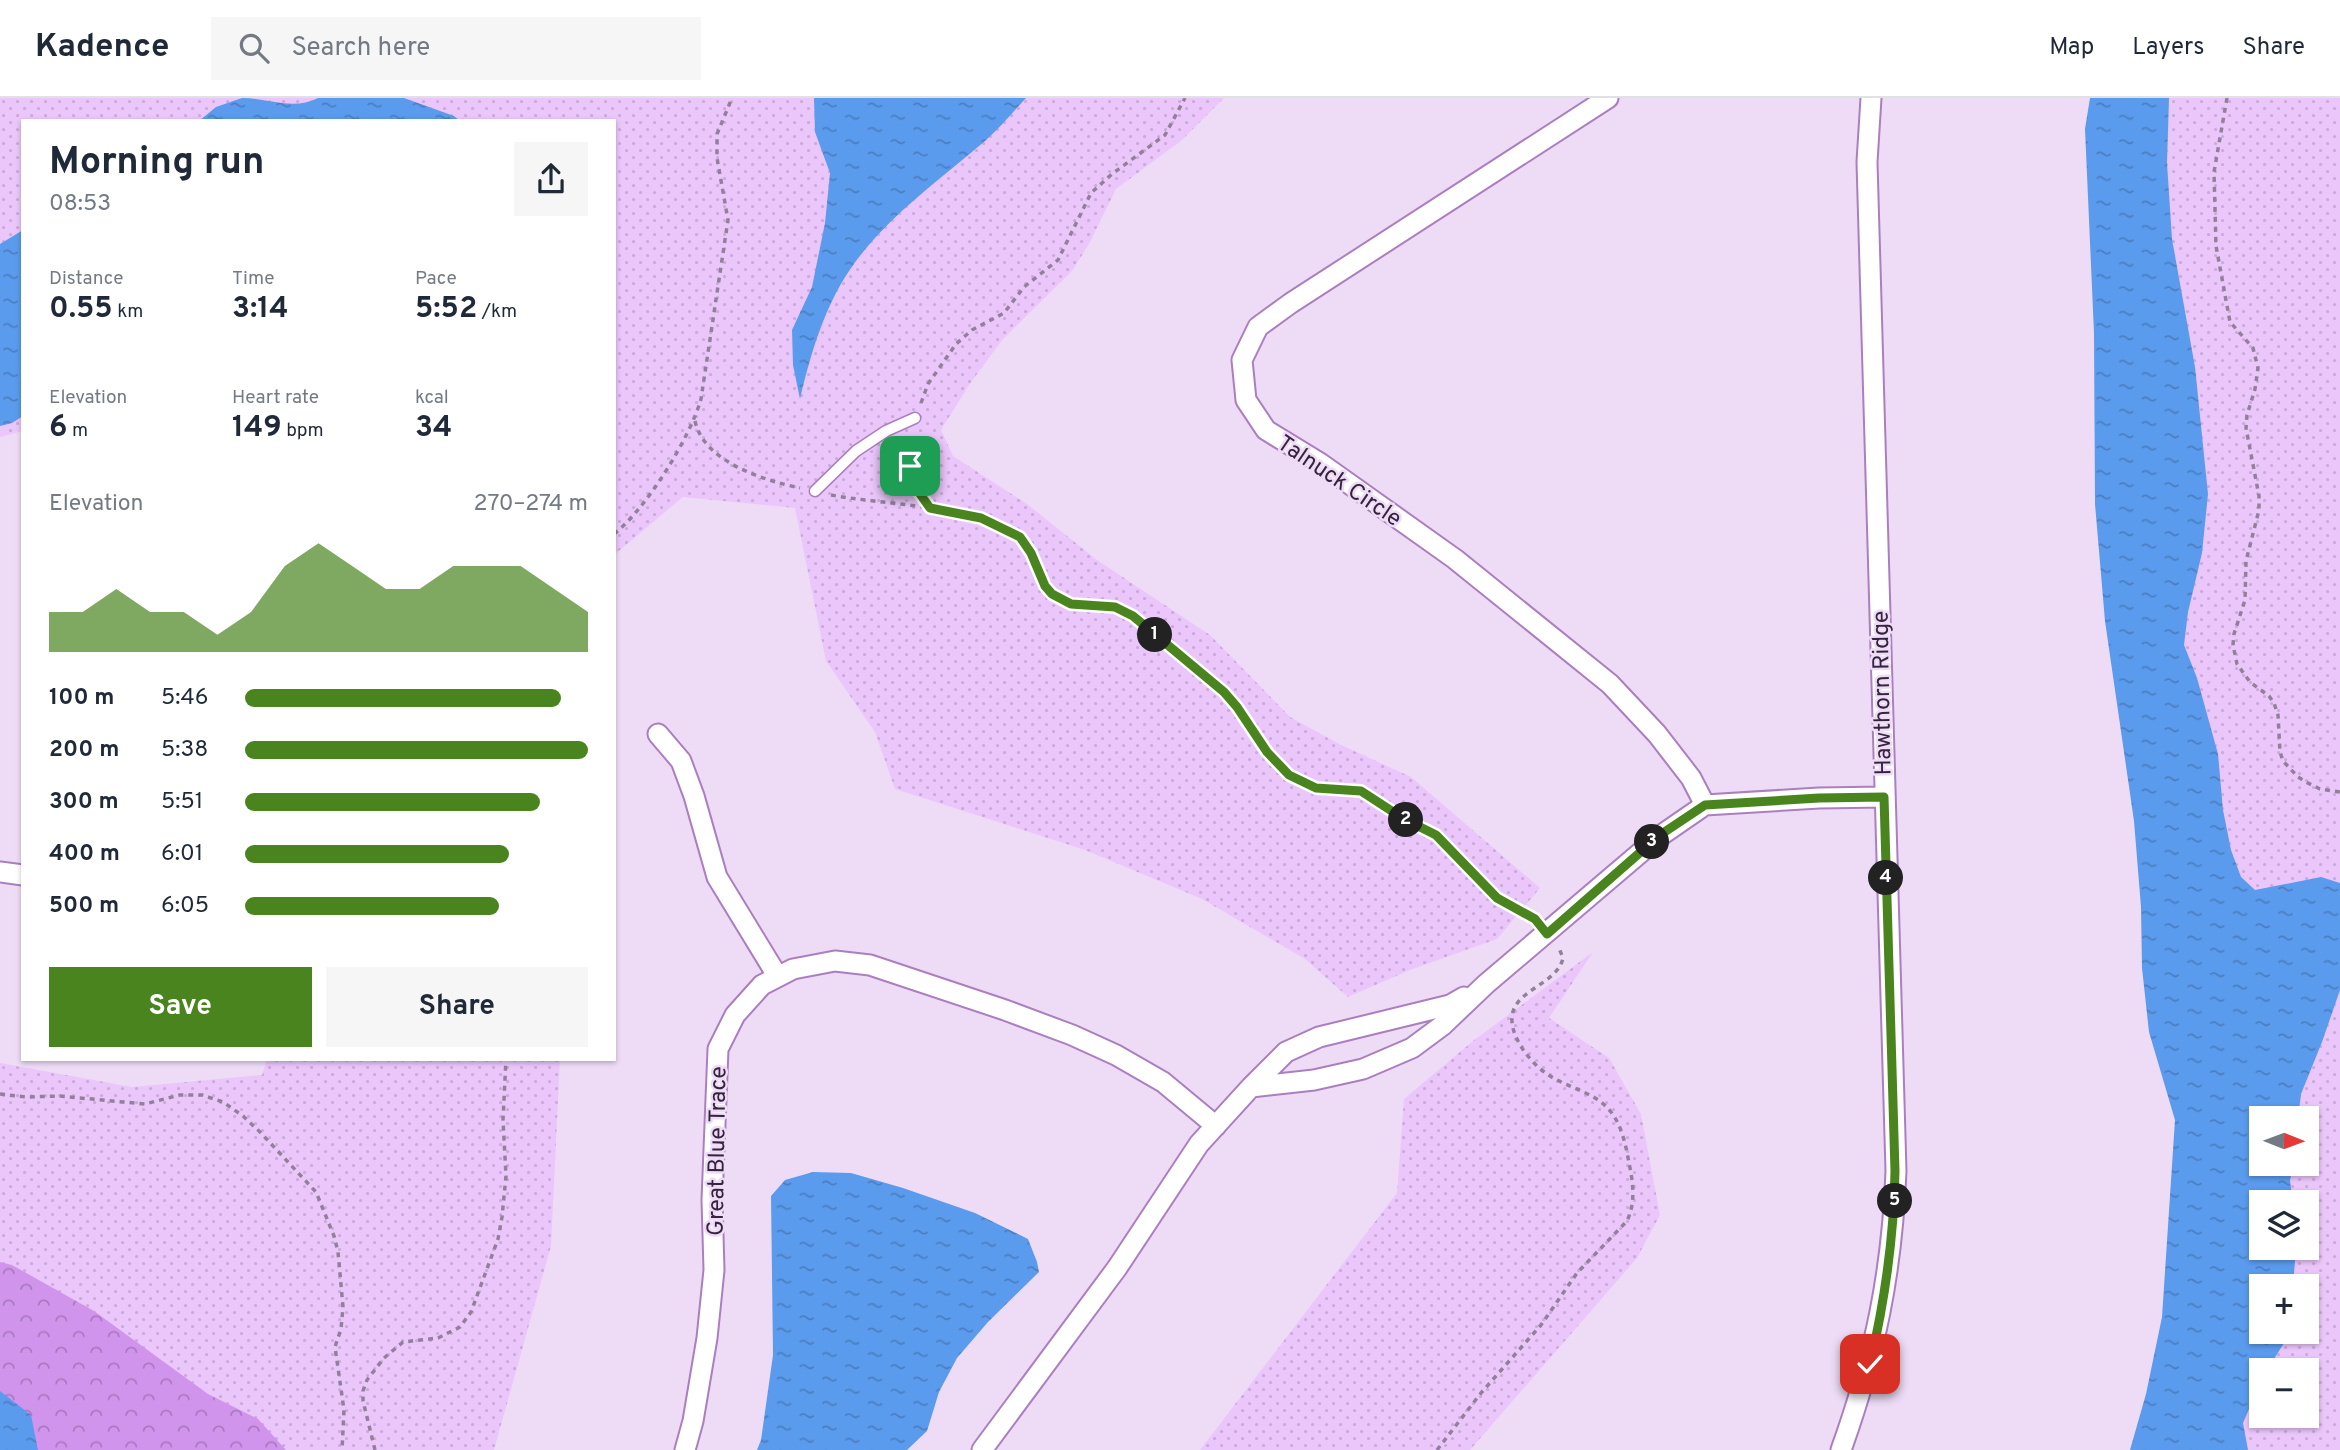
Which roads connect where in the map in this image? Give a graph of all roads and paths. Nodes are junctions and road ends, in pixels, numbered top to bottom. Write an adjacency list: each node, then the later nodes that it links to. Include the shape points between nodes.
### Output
1 (732, 98): 7 (path, via 717,134 728,220)
2 (1185, 98): 6 (path, via 1165,135 1091,193 1058,260 1024,287 1004,313 956,344 928,384)
3 (1608, 98): 14 (street, Talnuck Circle, via 1258,327 1242,360 1246,400 1266,430 1321,463 1455,559 1611,684 1657,734)
4 (1871, 98): 13 (street, Hawthorn Ridge, via 1867,162)
5 (2227, 98): 12 (path, via 2214,172 2216,246 2230,322 2253,348 2258,368 2246,428 2259,510 2246,561 2245,600 2234,634 2237,664 2274,703 2283,761 2313,786)
6 (915, 418): 8 (lane, via 856,451); 9 (path, via 910,466 918,491)
7 (695, 421): 8 (path, via 701,437 718,457 777,482); 10 (path, via 639,508)
8 (815, 491): 9 (path)
9 (930, 508): 17 (path, via 981,518 1020,537 1052,594 1071,604 1115,607 1133,616 1224,692 1289,775 1316,788 1361,791 1436,835 1497,898 1535,919)
10 (616, 532)
11 (657, 734): 18 (street, via 681,761 716,877)
12 (2340, 792)
13 (1884, 797): 14 (street); 29 (street, Hawthorn Ridge, via 1893,1230 1888,1280 1870,1364)
14 (1705, 805): 17 (street, via 1660,835)
15 (0, 872): 16 (street)
16 (21, 875)
17 (1547, 934): 19 (street); 28 (path, via 1562,953 1562,964 1518,1001 1511,1020 1516,1039 1547,1074 1610,1110 1628,1154 1632,1210)
18 (778, 976): 23 (street, Great Blue Trace, via 835,961 870,965 980,1002 1116,1055 1163,1082); 26 (street, Great Blue Trace, via 762,985 735,1015 718,1049 714,1270 707,1338)
19 (1486, 984): 21 (street, via 1450,1005 1320,1037 1286,1052); 21 (street, via 1412,1048 1363,1069)
20 (506, 1061): 25 (path, via 506,1175 498,1239 471,1312 460,1327 438,1338 403,1342 368,1380 363,1401)
21 (1251, 1087): 23 (street)
22 (0, 1094): 24 (path, via 145,1104 202,1095 223,1102 260,1132 316,1192 334,1236 342,1307 335,1347 344,1410)
23 (1216, 1126): 27 (street)
24 (342, 1450)
25 (375, 1450)
26 (685, 1450)
27 (982, 1450)
28 (1437, 1450)
29 (1841, 1450)

